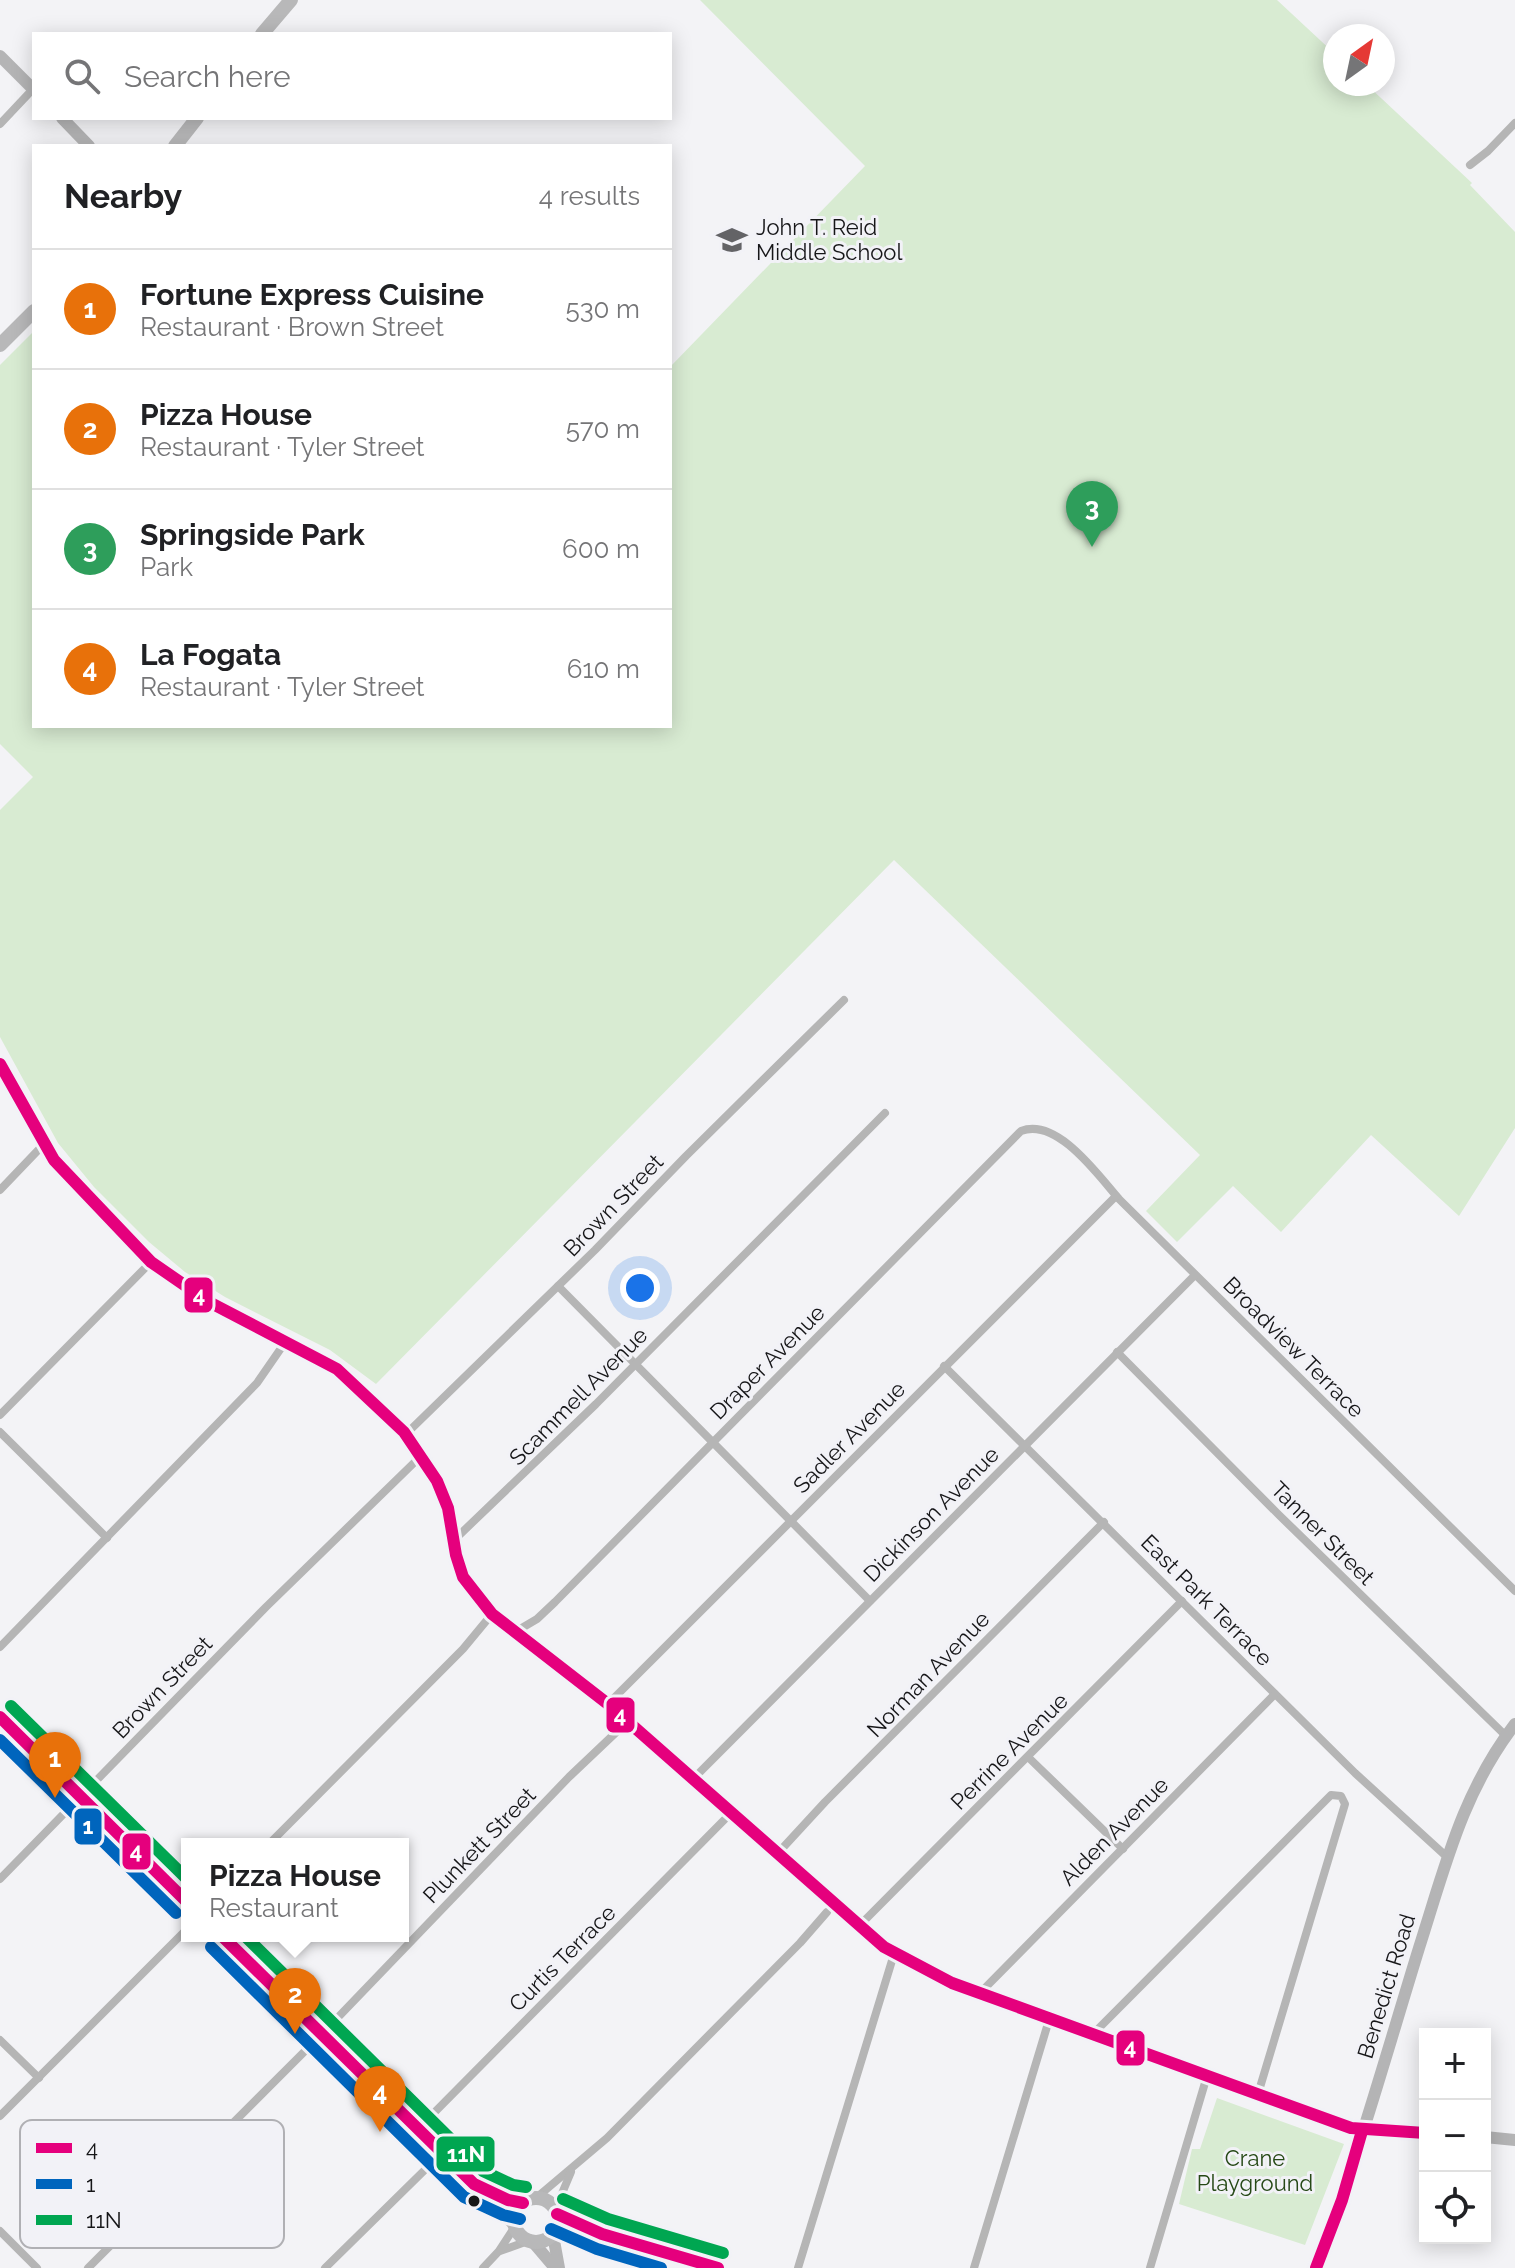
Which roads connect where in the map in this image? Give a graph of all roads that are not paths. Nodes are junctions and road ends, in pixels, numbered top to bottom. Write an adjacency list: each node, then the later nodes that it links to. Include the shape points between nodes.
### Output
1 (291, 0): 2 (main road)
2 (264, 32)
3 (0, 56): 4 (street)
4 (32, 87)
5 (32, 91): 9 (street)
6 (64, 120): 10 (street)
7 (195, 120): 11 (main road)
8 (1515, 123): 12 (street)
9 (0, 124)
10 (87, 144)
11 (177, 144)
12 (1470, 165)
13 (32, 313): 14 (main road)
14 (0, 345)
15 (844, 1000): 24 (street, Brown Street)
16 (0, 1064): 19 (street)
17 (885, 1113): 27 (street, Scammell Avenue)
18 (1046, 1130): 21 (street, Broadview Terrace, via 1065,1142); 32 (street, Draper Avenue, via 1021,1131)
19 (44, 1144): 20 (street); 22 (street)
20 (0, 1190)
21 (1116, 1196): 23 (street, Broadview Terrace); 28 (street, Sadler Avenue)
22 (151, 1262): 25 (street, via 209,1302); 29 (street)
23 (1195, 1275): 26 (street, Dickinson Avenue); 39 (street, Broadview Terrace)
24 (558, 1286): 27 (street); 31 (street, Brown Street)
25 (286, 1341): 31 (street, via 337,1369); 37 (street, via 257,1383)
26 (1117, 1352): 33 (street, Dickinson Avenue); 51 (street, Tanner Street)
27 (634, 1365): 32 (street); 38 (street, Scammell Avenue)
28 (944, 1366): 33 (street, East Park Terrace); 35 (street, Sadler Avenue)
29 (0, 1415)
30 (0, 1432): 37 (street)
31 (406, 1434): 34 (street)
32 (714, 1441): 35 (street); 43 (street, Draper Avenue, via 555,1602)
33 (1025, 1446): 36 (street, East Park Terrace); 40 (street, Dickinson Avenue)
34 (422, 1455): 38 (street, via 448,1508); 55 (street, Brown Street)
35 (792, 1519): 40 (street); 46 (street, Sadler Avenue)
36 (1104, 1522): 41 (street, East Park Terrace); 59 (street, Norman Avenue)
37 (107, 1538): 44 (street)
38 (453, 1541): 42 (street, via 463,1577)
39 (1515, 1591)
40 (870, 1601): 54 (street, Dickinson Avenue)
41 (1182, 1601): 45 (street, East Park Terrace); 53 (street, Perrine Avenue)
42 (492, 1614): 43 (street); 57 (street)
43 (515, 1632): 46 (street)
44 (0, 1647)
45 (1275, 1694): 58 (street, Alden Avenue); 60 (street, East Park Terrace)
46 (608, 1704): 48 (street)
47 (0, 1717): 50 (main road)
48 (627, 1722): 54 (street); 70 (street, Plunkett Street)
49 (1515, 1724): 51 (street, Benedict Road)
50 (20, 1736): 52 (street); 55 (main road)
51 (1506, 1736): 60 (street, Benedict Road, via 1473,1790)
52 (0, 1739)
53 (1028, 1757): 58 (street); 64 (street, Perrine Avenue)
54 (693, 1779): 56 (street)
55 (81, 1796): 61 (street, Brown Street); 62 (main road)
56 (731, 1813): 59 (street); 78 (street, Curtis Terrace)
57 (275, 1838)
58 (1123, 1849): 68 (street, Alden Avenue)
59 (778, 1853): 64 (street)
60 (1447, 1857): 79 (street, Benedict Road)
61 (0, 1879)
62 (181, 1896)
63 (827, 1912): 84 (street)
64 (860, 1925): 67 (street)
65 (181, 1935): 74 (street)
66 (228, 1942): 70 (main road)
67 (894, 1954): 68 (street); 101 (street)
68 (980, 1993): 69 (street)
69 (1049, 2020): 71 (street); 102 (street)
70 (321, 2035): 77 (street, Plunkett Street); 78 (main road)
71 (1092, 2035): 73 (street); 75 (street, via 1331,1795 1341,1796 1345,1804)
72 (0, 2040): 74 (street)
73 (1207, 2076): 75 (street); 103 (street)
74 (39, 2078): 76 (street)
75 (1258, 2094): 79 (street)
76 (0, 2116)
77 (236, 2120)
78 (418, 2129): 83 (main road)
79 (1362, 2131): 80 (street); 104 (street, Benedict Road)
80 (1419, 2133)
81 (1491, 2138): 82 (street)
82 (1515, 2140)
83 (442, 2153): 85 (main road); 97 (street)
84 (571, 2171): 86 (street); 87 (street)
85 (474, 2184): 86 (main road, via 508,2200); 88 (main road)
86 (530, 2200): 87 (main road, via 547,2202); 88 (main road, via 516,2212)
87 (556, 2212): 90 (main road); 91 (main road)
88 (514, 2226): 92 (main road); 94 (street)
89 (0, 2231): 95 (street)
90 (554, 2233): 91 (main road); 92 (main road); 99 (street)
91 (602, 2234): 100 (main road)
92 (530, 2241): 94 (street); 99 (street)
93 (108, 2248): 96 (street, Plunkett Street)
94 (499, 2251): 98 (street)
95 (37, 2268)
96 (88, 2268)
97 (325, 2268)
98 (483, 2268)
99 (557, 2268)
100 (718, 2268)
101 (798, 2268)
102 (974, 2268)
103 (1150, 2268)
104 (1316, 2268)

